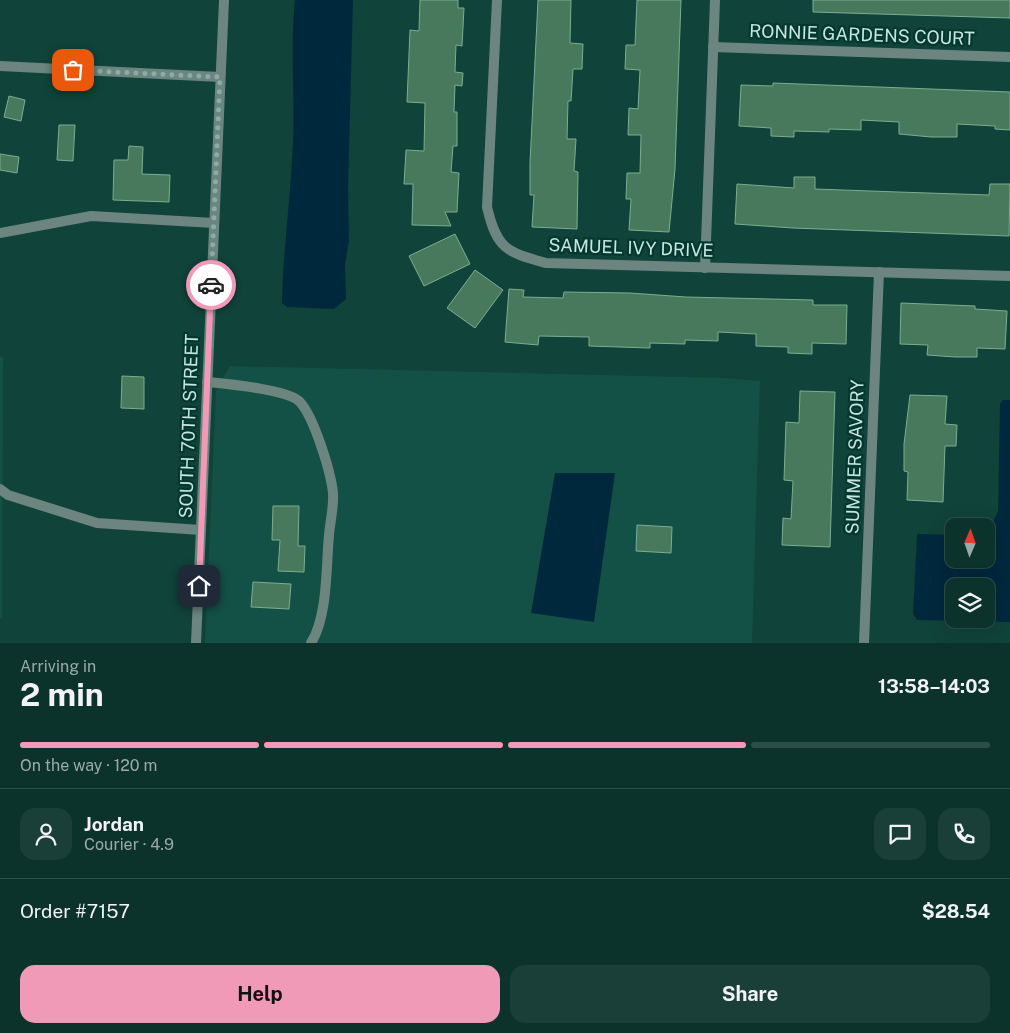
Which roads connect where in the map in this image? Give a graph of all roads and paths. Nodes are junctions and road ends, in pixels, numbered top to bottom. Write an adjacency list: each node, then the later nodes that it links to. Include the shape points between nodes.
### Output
1 (224, 0): 7 (street, SOUTH 70TH STREET)
2 (496, 0): 10 (street, SAMUEL IVY DRIVE, via 487,207 492,229 501,244 517,255 546,263)
3 (715, 0): 4 (street)
4 (713, 47): 5 (street, RONNIE GARDENS COURT); 10 (street)
5 (1010, 57)
6 (0, 66): 7 (street)
7 (220, 77): 8 (street, SOUTH 70TH STREET)
8 (214, 223): 9 (street, via 91,216); 13 (street, SOUTH 70TH STREET)
9 (0, 233)
10 (705, 268): 11 (street, SAMUEL IVY DRIVE)
11 (879, 272): 12 (street, SAMUEL IVY DRIVE); 18 (street, SUMMER SAVORY)
12 (1010, 276)
13 (207, 382): 15 (street, SOUTH 70TH STREET); 17 (street, via 251,387 288,396 299,402 317,433 333,495 323,604)
14 (0, 489): 15 (street, via 8,496 97,523)
15 (201, 530): 16 (street, SOUTH 70TH STREET)
16 (196, 643)
17 (312, 643)
18 (864, 643)

